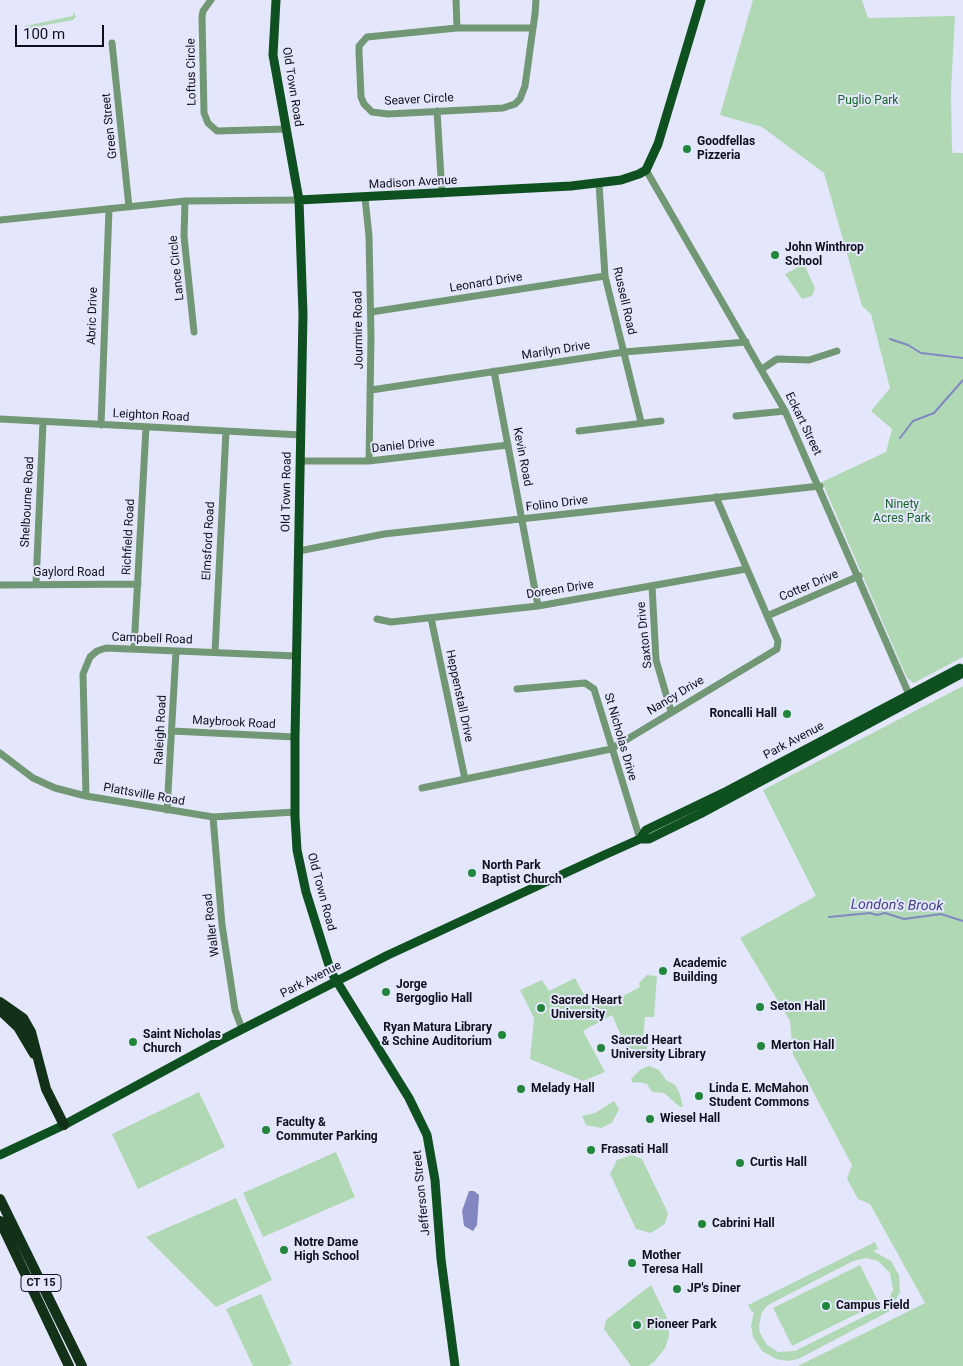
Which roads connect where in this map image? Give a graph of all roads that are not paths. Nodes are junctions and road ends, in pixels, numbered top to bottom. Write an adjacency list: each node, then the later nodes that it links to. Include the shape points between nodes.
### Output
1 (210, 0): 10 (street, Loftus Circle, via 202,17 204,113 208,123 217,131)
2 (276, 0): 10 (main road, Old Town Road, via 273,55)
3 (456, 0): 6 (street)
4 (536, 0): 7 (street)
5 (700, 0): 11 (main road, via 658,144)
6 (457, 28): 7 (street, Seaver Circle); 9 (street, Seaver Circle, via 378,34 367,37 360,46 361,97 367,108 380,114)
7 (533, 28): 9 (street, Seaver Circle, via 525,86 515,104 502,108)
8 (112, 43): 17 (street, Green Street)
9 (437, 111): 13 (street)
10 (286, 129): 15 (main road, Old Town Road)
11 (646, 170): 12 (main road, Madison Avenue); 23 (street, Eckart Street)
12 (599, 184): 13 (main road, Madison Avenue); 20 (street, Russell Road)
13 (442, 194): 14 (main road, Madison Avenue)
14 (365, 198): 15 (main road, Madison Avenue); 21 (street, Jourmire Road)
15 (299, 200): 16 (street, Madison Avenue); 39 (main road, Old Town Road, via 303,323)
16 (185, 201): 17 (street, Madison Avenue); 22 (street, Lance Circle, via 184,238)
17 (130, 207): 18 (street, Madison Avenue)
18 (109, 209): 19 (street, Madison Avenue); 35 (street, Abric Drive)
19 (0, 220)
20 (605, 276): 21 (street, Leonard Drive); 25 (street, Russell Road)
21 (371, 312): 28 (street, Jourmire Road)
22 (194, 332)
23 (746, 342): 25 (street, Marilyn Drive); 26 (street, Eckart Street)
24 (837, 351): 26 (street, via 809,360 777,360)
25 (624, 352): 27 (street, Marilyn Drive); 34 (street, Russell Road)
26 (762, 369): 29 (street, Eckart Street)
27 (494, 371): 28 (street, Marilyn Drive); 40 (street, Kevin Road)
28 (371, 390): 42 (street, Jourmire Road)
29 (785, 411): 30 (street); 43 (street, Eckart Street)
30 (736, 416)
31 (0, 419): 33 (street, Leighton Road)
32 (661, 421): 34 (street)
33 (43, 422): 35 (street, Leighton Road); 49 (street, Shelbourne Road)
34 (641, 422): 38 (street)
35 (101, 424): 36 (street, Leighton Road)
36 (146, 427): 37 (street, Leighton Road); 50 (street, Richfield Road)
37 (226, 431): 39 (street, Leighton Road); 59 (street, Elmsford Road)
38 (580, 431)
39 (301, 435): 41 (main road, Old Town Road)
40 (508, 445): 42 (street, Daniel Drive); 45 (street, Kevin Road)
41 (301, 461): 42 (street, Daniel Drive); 46 (main road, Old Town Road)
42 (369, 461)
43 (820, 486): 44 (street, Folino Drive); 48 (street, Eckart Street)
44 (716, 497): 45 (street, Folino Drive); 47 (street, Nancy Drive)
45 (522, 519): 46 (street, Folino Drive, via 384,534); 53 (street, Kevin Road)
46 (298, 550): 60 (main road, Old Town Road)
47 (746, 569): 52 (street, Doreen Drive); 54 (street, Nancy Drive)
48 (859, 576): 54 (street, Cotter Drive); 64 (street, Eckart Street)
49 (36, 584): 50 (street, Gaylord Road); 51 (street, Gaylord Road)
50 (138, 584): 57 (street, Richfield Road)
51 (0, 585)
52 (652, 586): 53 (street, Doreen Drive); 65 (street, Saxton Drive, via 656,660)
53 (538, 606): 55 (street, Doreen Drive)
54 (767, 616): 65 (street, Nancy Drive, via 778,641 777,649)
55 (431, 618): 56 (street, Doreen Drive, via 392,622); 70 (street, Heppenstall Drive)
56 (377, 619)
57 (134, 649): 58 (street, Campbell Road); 72 (street, Campbell Road, via 101,649 90,657 84,667)
58 (176, 651): 59 (street, Campbell Road); 66 (street, Raleigh Road)
59 (216, 652): 60 (street, Campbell Road)
60 (296, 656): 67 (main road, Old Town Road)
61 (963, 667): 64 (main road, Park Avenue)
62 (963, 673): 64 (main road, Park Avenue)
63 (517, 689): 68 (street, St Nicholas Drive, via 589,684 596,693)
64 (910, 698): 76 (main road, Park Avenue, via 649,839)
65 (671, 711): 68 (street, Nancy Drive)
66 (172, 731): 67 (street, Maybrook Road); 73 (street, Raleigh Road)
67 (295, 737): 74 (main road, Old Town Road)
68 (611, 749): 70 (street, Nancy Drive); 76 (street, St Nicholas Drive)
69 (0, 753): 72 (street, Plattsville Road, via 33,778)
70 (465, 779): 71 (street, Nancy Drive)
71 (422, 788)
72 (86, 796): 73 (street, Plattsville Road)
73 (167, 810): 75 (street, Plattsville Road)
74 (295, 812): 75 (street, Plattsville Road); 77 (main road, Old Town Road, via 302,874)
75 (213, 817): 80 (street, Waller Road, via 222,925)
76 (640, 839): 77 (main road, Park Avenue)
77 (336, 981): 80 (main road, Park Avenue); 88 (main road, Jefferson Street, via 409,1098 427,1135 435,1180)
78 (0, 1002): 81 (highway, via 17,1013 29,1027)
79 (0, 1010): 81 (highway, via 18,1027)
80 (242, 1029): 82 (main road, Park Avenue)
81 (39, 1065): 82 (highway, via 46,1089)
82 (64, 1125): 83 (main road, Park Avenue)
83 (0, 1155)
84 (0, 1199): 87 (highway, CT 15)
85 (0, 1221): 86 (highway, CT 15)
86 (69, 1366)
87 (82, 1366)
88 (455, 1366)

